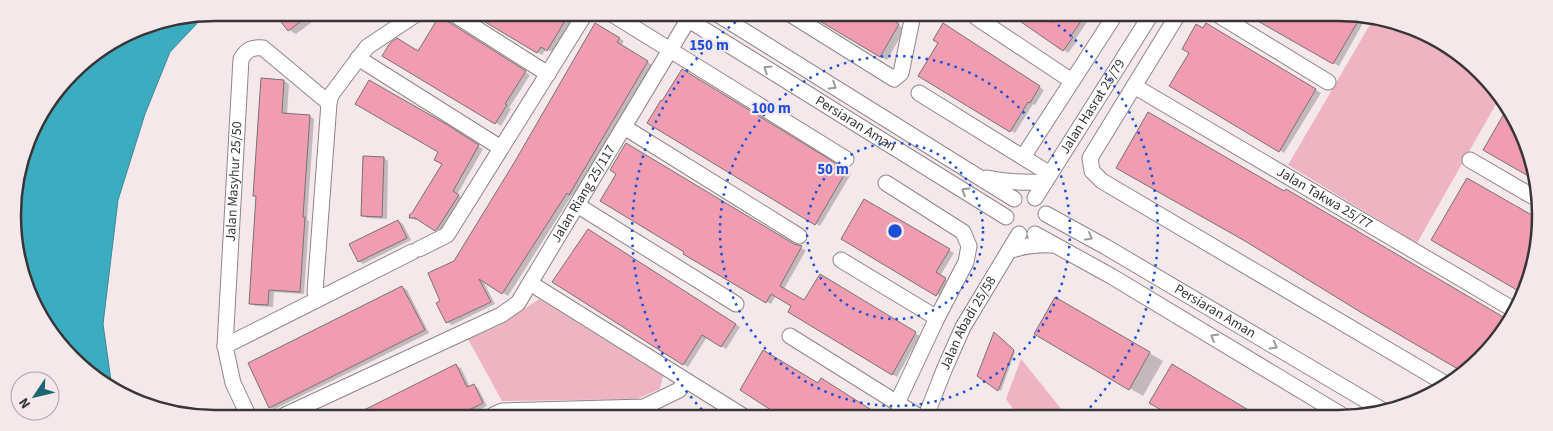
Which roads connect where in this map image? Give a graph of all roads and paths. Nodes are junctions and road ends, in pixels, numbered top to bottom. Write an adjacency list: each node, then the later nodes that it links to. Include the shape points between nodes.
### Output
1 (406, 21): 16 (street, via 367,47)
2 (465, 21): 18 (street)
3 (581, 21): 18 (street)
4 (623, 21): 15 (street)
5 (682, 21): 15 (street, Jalan Riang 25/117)
6 (690, 21): 21 (street, Persiaran Aman, one-way to 6)
7 (728, 21): 17 (street, Persiaran Aman)
8 (801, 21): 9 (street, via 894,79 901,73)
9 (911, 21)
10 (982, 21): 19 (street)
11 (1113, 21): 19 (street)
12 (1147, 21): 31 (street, Jalan Hasrat 25/79)
13 (1174, 21): 22 (street)
14 (1228, 21): 20 (street)
15 (670, 50): 25 (street, Jalan Riang 25/117); 28 (street)
16 (358, 58): 24 (street, via 331,95); 26 (street)
17 (799, 65): 21 (street); 30 (street, Persiaran Aman, one-way to 30)
18 (548, 74): 26 (street)
19 (1072, 81): 27 (street)
20 (1328, 82)
21 (789, 83): 38 (street, Persiaran Aman, one-way to 21)
22 (1134, 86): 50 (street, Jalan Takwa 25/77); 55 (street, via 1090,158 1092,171 1102,181)
23 (919, 93): 27 (street)
24 (329, 103): 48 (street, via 315,292); 53 (street, Jalan Masyhur 25/50, via 263,48 252,47 241,59)
25 (624, 127): 36 (street, Jalan Riang 25/117); 41 (street)
26 (501, 148): 48 (street, via 447,235)
27 (1023, 157): 31 (street)
28 (846, 159)
29 (1470, 160): 33 (street)
30 (978, 176): 31 (street, via 1021,183); 35 (street, Persiaran Aman)
31 (1048, 178): 34 (street, Jalan Hasrat 25/79)
32 (886, 183): 51 (street, via 963,232 969,246 966,262)
33 (1530, 195)
34 (1035, 198): 35 (street); 37 (street)
35 (1014, 199): 38 (street)
36 (577, 205): 47 (street, Jalan Riang 25/117); 49 (street)
37 (1046, 214): 40 (street, via 1044,226); 44 (street, Persiaran Aman, one-way to 44)
38 (1006, 217): 39 (street, via 1010,227)
39 (1019, 234): 40 (street); 43 (street, Jalan Abadi 25/58)
40 (1035, 234): 42 (street, Persiaran Aman)
41 (800, 236)
42 (1056, 245): 43 (street, via 1039,244); 46 (street, Persiaran Aman)
43 (1009, 251): 63 (street, Jalan Abadi 25/58, via 963,327)
44 (1119, 255): 46 (street, via 1108,253 1103,258); 57 (street, Persiaran Aman, one-way to 57)
45 (841, 260): 51 (street)
46 (1111, 276): 64 (street, Persiaran Aman, one-way to 46)
47 (530, 283): 54 (street); 59 (street, Jalan Riang 25/117, via 518,303 501,315)
48 (318, 299): 53 (street)
49 (736, 304)
50 (1509, 307)
51 (937, 318): 56 (street)
52 (790, 336): 56 (street)
53 (225, 346): 58 (street, Jalan Masyhur 25/50, via 233,383)
54 (686, 380): 60 (street, via 679,390); 61 (street)
55 (1440, 380)
56 (896, 403): 62 (street)
57 (1377, 406)
58 (246, 410)
59 (296, 410)
60 (648, 410)
61 (734, 410)
62 (908, 410)
63 (928, 410)
64 (1333, 410)

